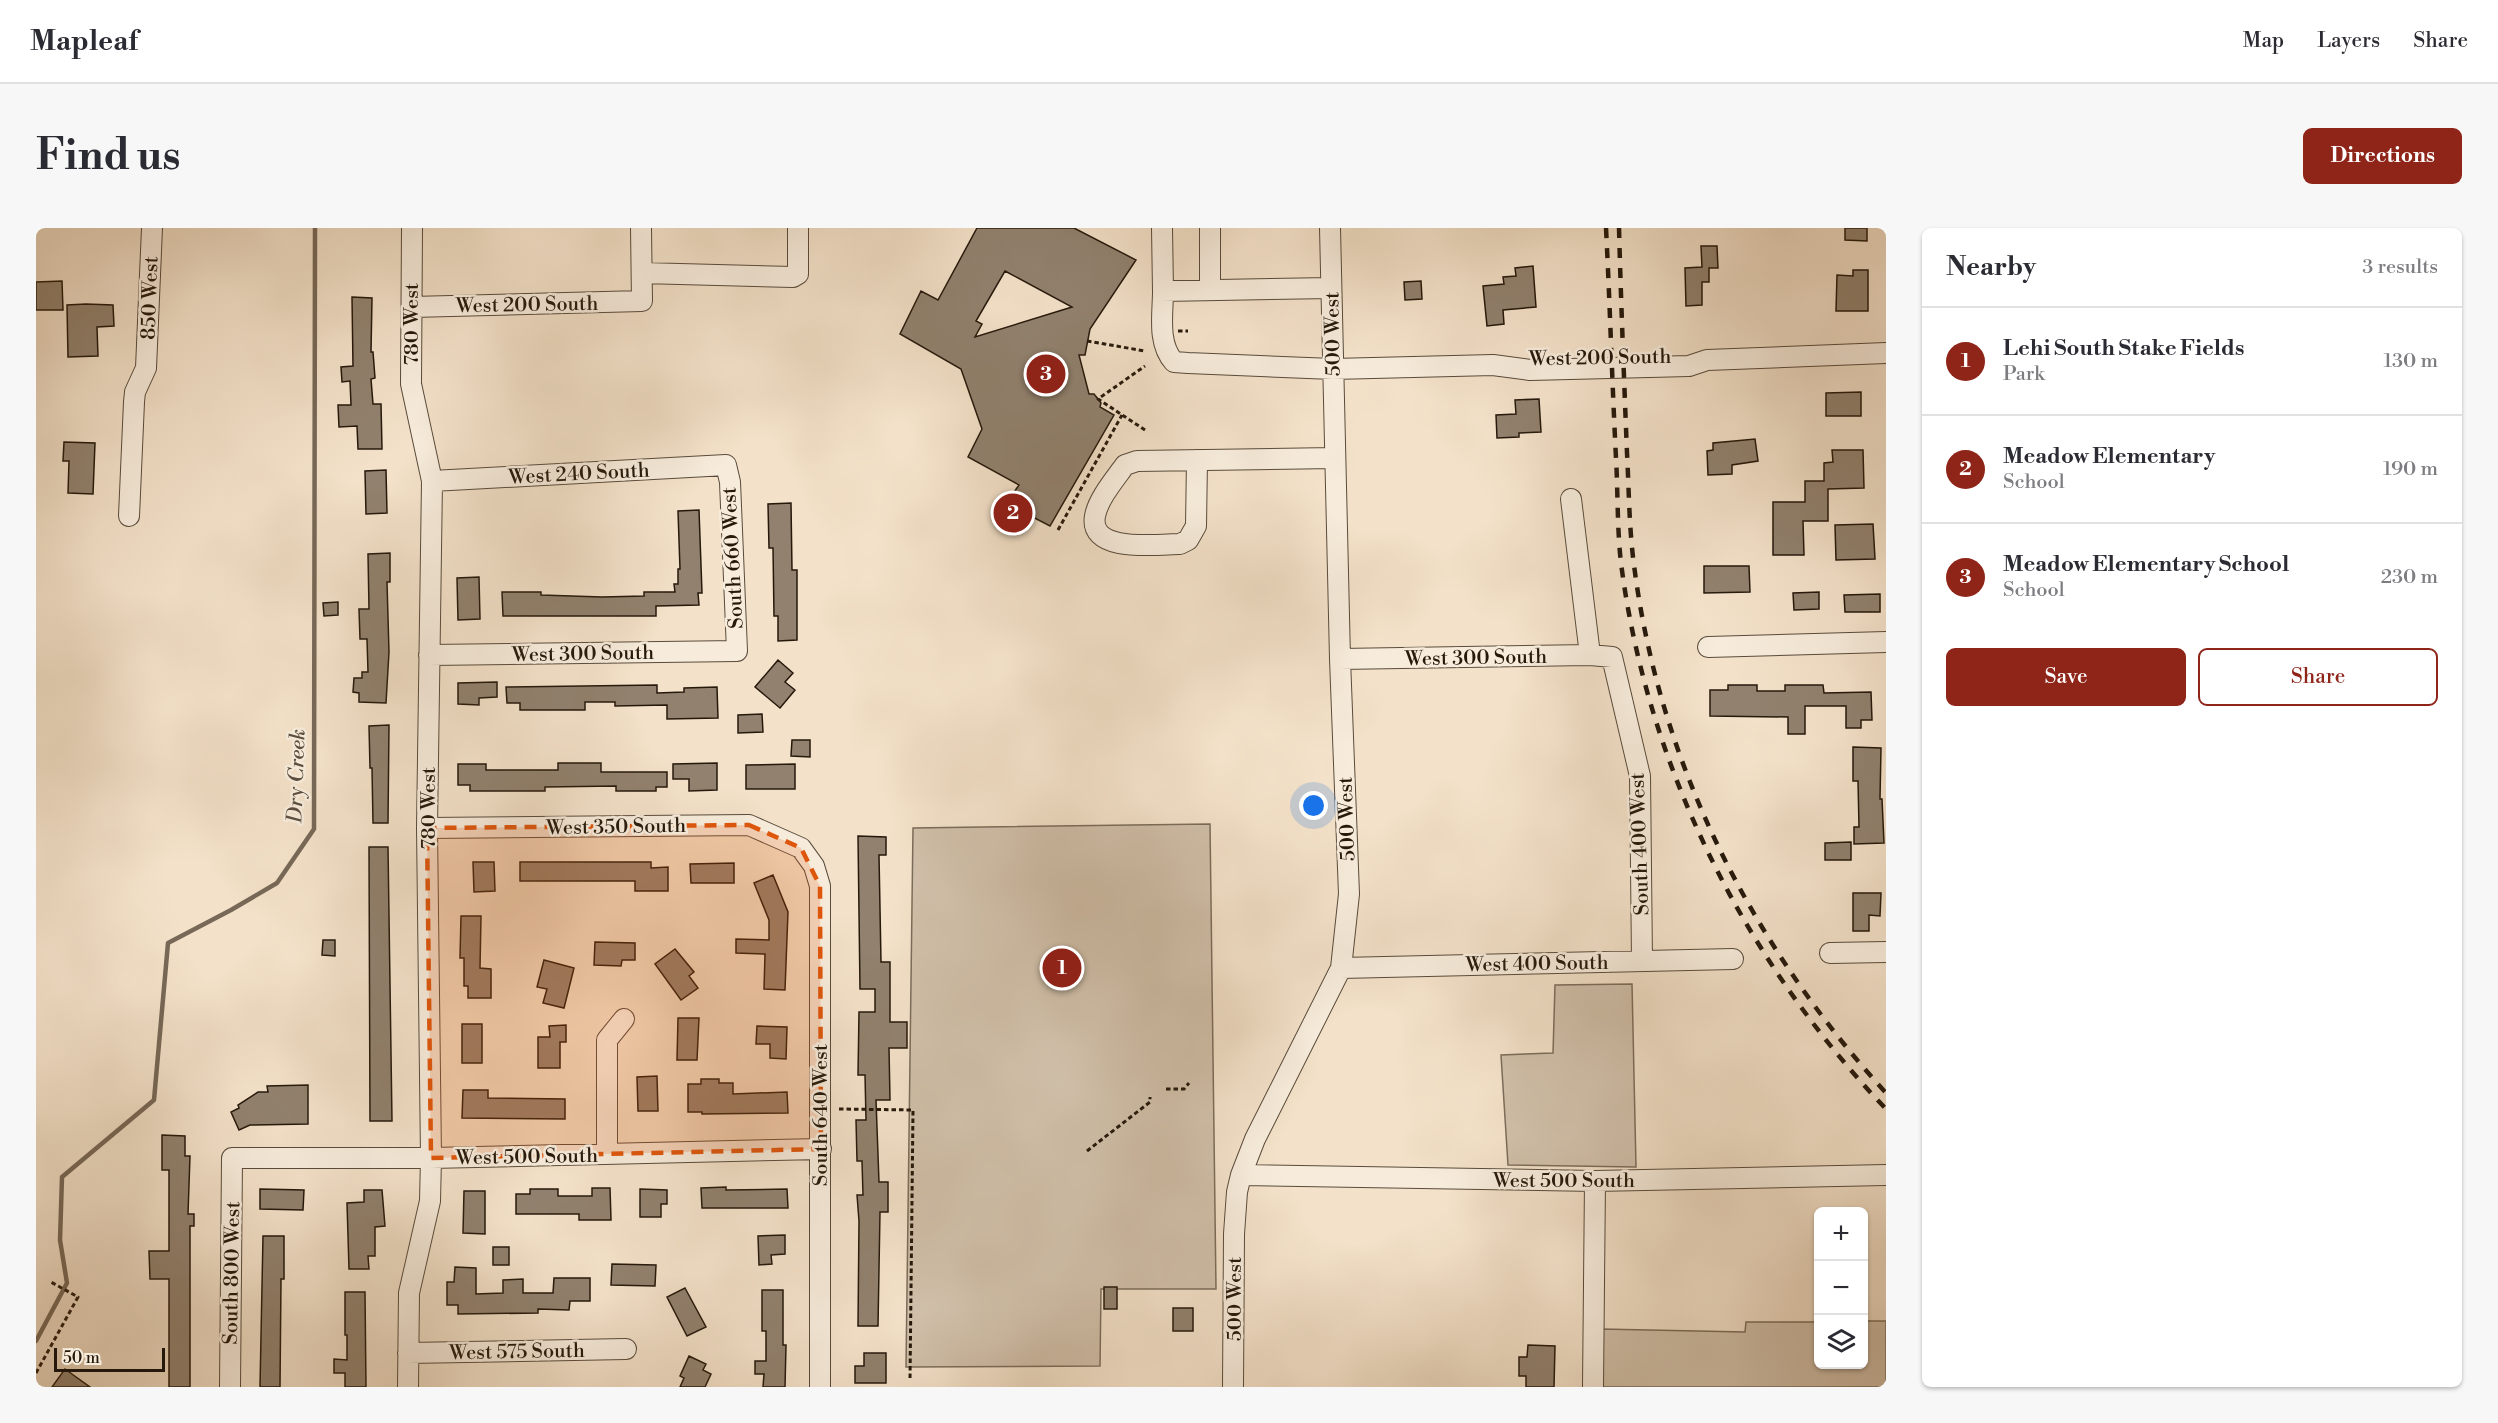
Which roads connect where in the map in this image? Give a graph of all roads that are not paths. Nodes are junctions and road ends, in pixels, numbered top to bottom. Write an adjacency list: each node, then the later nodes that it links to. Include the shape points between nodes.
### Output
1 (152, 228): 20 (street, 850 West, via 146,368 135,392)
2 (411, 228): 12 (street, 780 West)
3 (641, 228): 8 (street)
4 (798, 228): 8 (street, via 798,274 793,277)
5 (1162, 228): 11 (street)
6 (1210, 228): 10 (street)
7 (1330, 228): 9 (street, 500 West)
8 (642, 273): 12 (street, West 200 South, via 642,301)
9 (1330, 288): 10 (street); 14 (street, 500 West)
10 (1210, 289): 11 (street)
11 (1163, 291): 14 (street, West 200 South, via 1163,343 1174,362)
12 (412, 307): 18 (street, 780 West, via 411,384)
13 (1886, 353): 14 (street, West 200 South, via 1707,360 1682,355 1545,357 1493,365)
14 (1333, 369): 15 (street, 500 West)
15 (1334, 458): 16 (street); 27 (street, 500 West)
16 (1197, 460): 16 (street, via 1137,461 1125,465 1094,518 1098,531 1108,541 1122,545 1180,544 1188,540 1196,526)
17 (726, 465): 18 (street, West 240 South); 23 (street, South 660 West)
18 (432, 482): 24 (street, 780 West)
19 (1571, 499): 25 (street)
20 (129, 516)
21 (1886, 642): 22 (street)
22 (1708, 647)
23 (737, 651): 24 (street, West 300 South)
24 (429, 655): 28 (street, 780 West)
25 (1590, 655): 26 (street, West 300 South); 27 (street, West 300 South)
26 (1612, 657): 33 (street, South 400 West, via 1640,776)
27 (1340, 659): 34 (street, 500 West, via 1349,894)
28 (427, 828): 29 (street, West 350 South, via 749,825); 39 (street, 780 West)
29 (801, 848): 36 (street, South 640 West, via 814,866 820,886)
30 (1886, 952): 31 (street)
31 (1830, 953)
32 (1733, 959): 33 (street, West 400 South)
33 (1642, 961): 34 (street, West 400 South)
34 (1341, 968): 40 (street, 500 West)
35 (624, 1019): 37 (street, via 607,1041)
36 (820, 1149): 37 (street, West 500 South); 47 (street, South 640 West)
37 (607, 1154): 39 (street, West 500 South)
38 (232, 1158): 39 (street, West 500 South); 45 (street, South 800 West)
39 (431, 1158): 44 (street, 780 West, via 430,1200 409,1293)
40 (1241, 1174): 42 (street, West 500 South); 48 (street, 500 West, via 1234,1234)
41 (1886, 1175): 42 (street, West 500 South)
42 (1595, 1181): 49 (street)
43 (627, 1349): 44 (street, West 575 South)
44 (408, 1353): 46 (street, 780 West)
45 (230, 1387)
46 (408, 1387)
47 (820, 1387)
48 (1233, 1387)
49 (1593, 1387)

